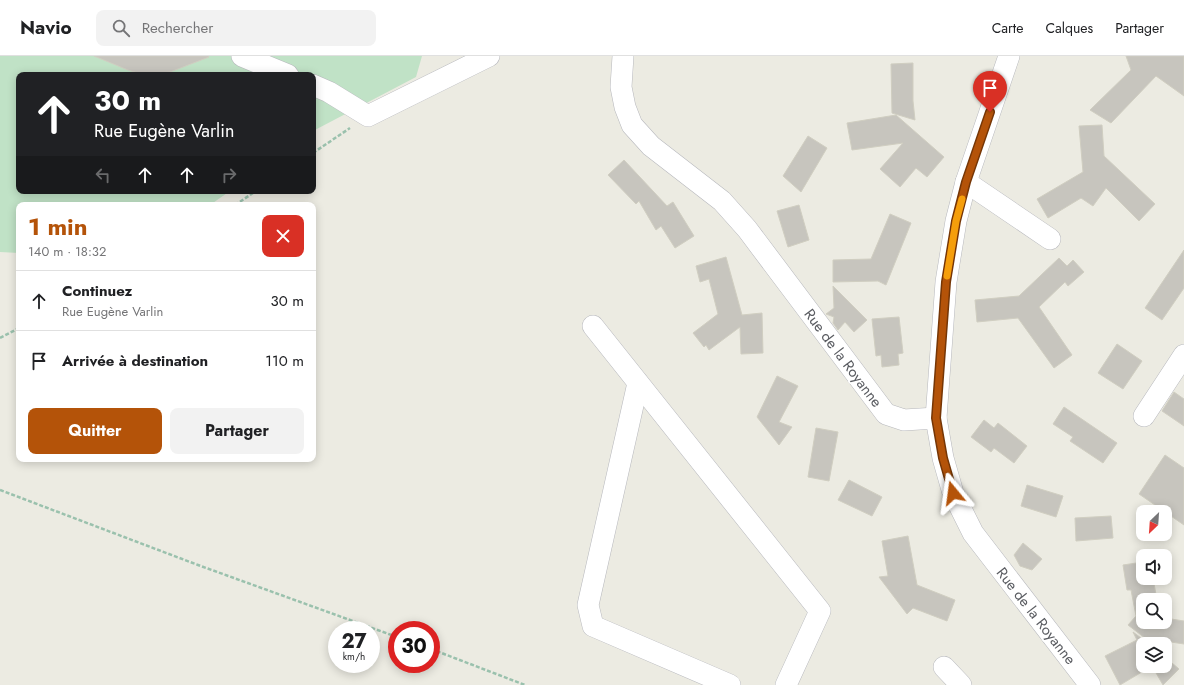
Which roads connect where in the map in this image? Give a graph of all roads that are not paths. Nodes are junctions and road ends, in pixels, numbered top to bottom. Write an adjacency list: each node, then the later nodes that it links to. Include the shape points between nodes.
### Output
1 (242, 56): 5 (street)
2 (489, 56): 6 (street, via 368,116)
3 (623, 56): 13 (street, Rue de la Royanne, via 621,87 632,125 651,146 722,201 747,229 886,414 904,420)
4 (1009, 56): 7 (street)
5 (281, 72)
6 (316, 86)
7 (966, 182): 8 (street); 13 (street, via 956,221 946,282)
8 (1050, 239)
9 (593, 326): 11 (street)
10 (1184, 355): 12 (street)
11 (638, 383): 15 (street, via 588,605 594,626); 16 (street, via 820,611)
12 (1144, 416)
13 (936, 418): 18 (street, Rue de la Royanne, via 943,458 953,493 973,534)
14 (944, 667): 17 (street)
15 (730, 685)
16 (786, 685)
17 (961, 685)
18 (1090, 685)

